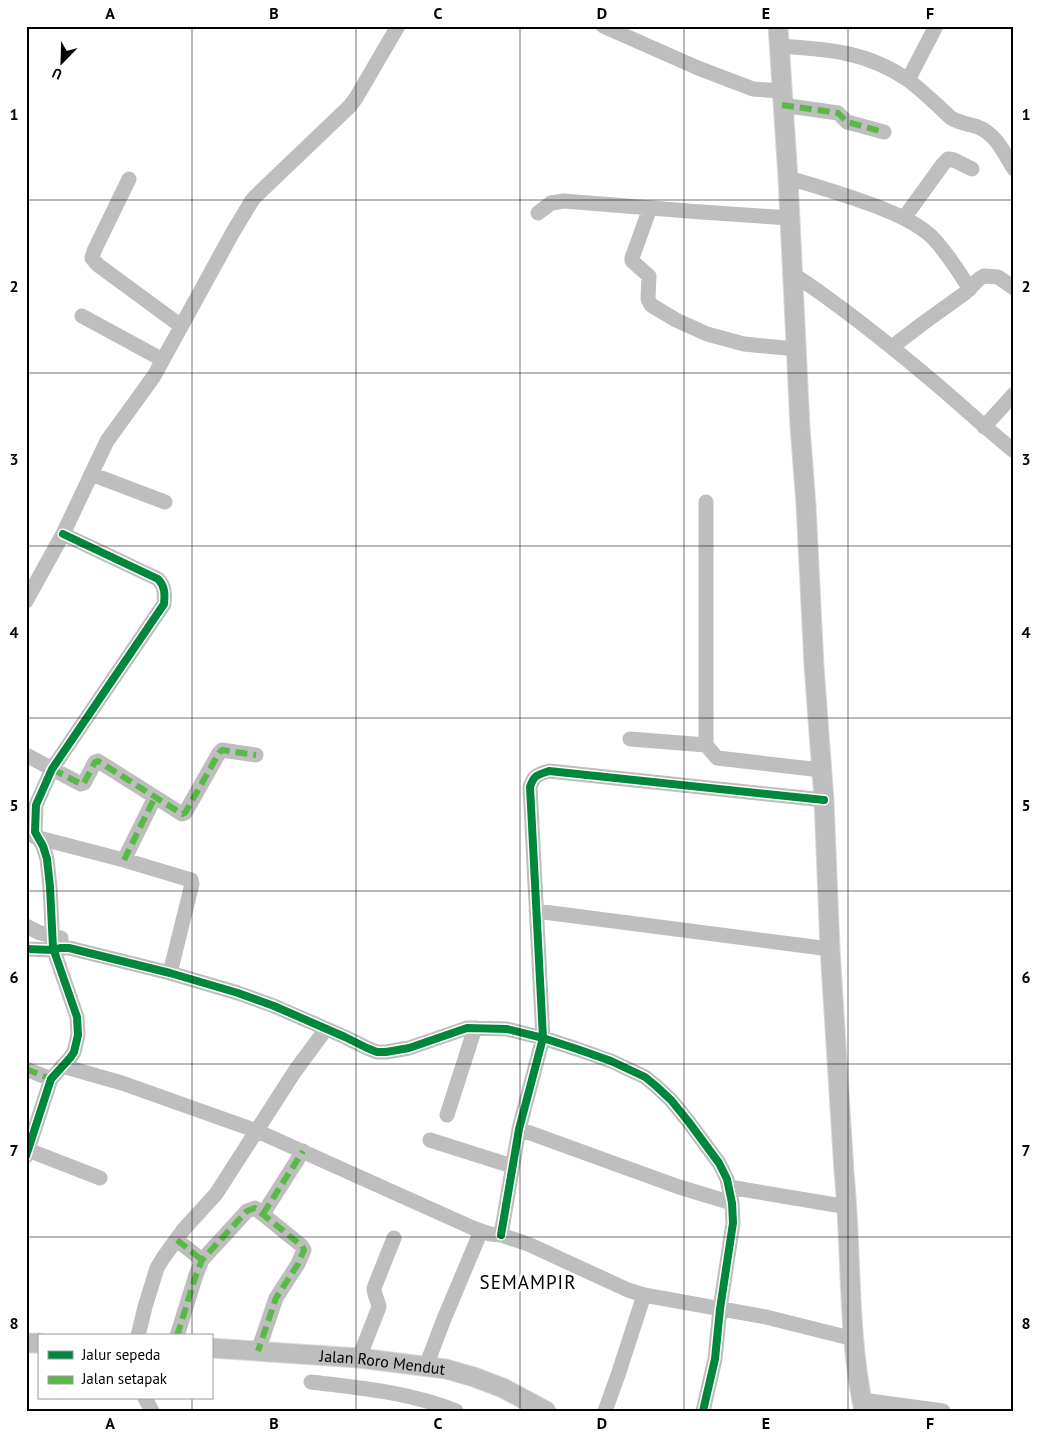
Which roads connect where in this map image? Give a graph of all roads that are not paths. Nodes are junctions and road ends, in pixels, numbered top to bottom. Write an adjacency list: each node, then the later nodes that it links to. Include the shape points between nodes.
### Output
1 (398, 26): 21 (street, via 350,106 253,199)
2 (603, 26): 7 (street, via 698,68)
3 (778, 26): 5 (main road)
4 (936, 26): 6 (street)
5 (779, 46): 6 (street, via 855,54); 7 (main road)
6 (908, 80): 10 (street, via 951,118 993,136)
7 (782, 98): 8 (street, via 838,114 847,122); 11 (main road)
8 (884, 132)
9 (972, 169): 16 (street, via 948,159)
10 (1014, 169)
11 (788, 178): 15 (main road); 16 (street, via 846,195)
12 (129, 179): 21 (street, via 92,258)
13 (650, 208): 14 (street, via 564,201 551,203); 15 (street); 23 (street, via 632,261 650,276 648,299 652,305 707,334 744,344)
14 (538, 213)
15 (790, 218): 17 (main road)
16 (904, 218): 19 (street, via 931,237)
17 (793, 274): 22 (street); 23 (main road)
18 (1014, 288): 19 (street, via 998,277 984,276)
19 (970, 289): 22 (street)
20 (82, 316): 24 (street)
21 (181, 326): 24 (street)
22 (892, 347): 26 (street)
23 (796, 348): 38 (main road)
24 (163, 360): 28 (street, via 107,441)
25 (1014, 394): 26 (street)
26 (984, 427): 27 (street)
27 (1014, 451)
28 (91, 474): 29 (street); 31 (street)
29 (165, 502)
30 (706, 502): 34 (street)
31 (63, 534): 32 (street); 37 (street, via 158,578 165,597 164,604)
32 (26, 601)
33 (630, 739): 34 (street)
34 (706, 745): 38 (street, via 717,758)
35 (26, 755): 37 (street)
36 (256, 755): 39 (street, via 222,750 185,813)
37 (52, 769): 39 (street, via 81,784 98,761); 41 (street, via 36,806)
38 (821, 770): 40 (main road)
39 (155, 797): 42 (street)
40 (824, 800): 43 (street, via 549,771 536,775 530,787); 47 (main road)
41 (33, 836): 42 (street); 45 (street, via 43,846 47,859)
42 (124, 860): 48 (street, via 192,882)
43 (536, 911): 47 (street); 51 (street)
44 (26, 926): 45 (street)
45 (53, 943): 46 (street); 48 (street, via 60,948); 52 (street, via 78,1026 74,1052)
46 (26, 949)
47 (830, 949): 65 (main road)
48 (171, 967): 50 (street)
49 (475, 1028): 50 (street, via 386,1052 367,1048); 51 (street, via 507,1029); 55 (street)
50 (326, 1029): 57 (street)
51 (543, 1038): 56 (street); 63 (street, via 611,1061 645,1077 671,1100 688,1121 718,1163)
52 (62, 1066): 54 (street); 57 (street)
53 (26, 1069): 54 (street)
54 (51, 1079): 60 (street)
55 (446, 1115)
56 (519, 1129): 61 (street); 64 (street)
57 (258, 1131): 59 (street); 70 (street, via 216,1194)
58 (430, 1140): 61 (street)
59 (303, 1151): 66 (street); 67 (street)
60 (27, 1153): 62 (street)
61 (512, 1166): 68 (street)
62 (100, 1178)
63 (729, 1187): 64 (street); 65 (street)
64 (732, 1203): 73 (street, via 733,1223)
65 (848, 1207): 76 (main road)
66 (263, 1214): 71 (street, via 255,1208 247,1210); 78 (street, via 304,1250 276,1298)
67 (481, 1231): 68 (street); 80 (street)
68 (501, 1235): 72 (street)
69 (394, 1238): 79 (street, via 374,1288 379,1307)
70 (177, 1240): 71 (street); 74 (street, via 157,1268)
71 (202, 1260): 75 (street)
72 (644, 1295): 73 (street); 85 (street)
73 (720, 1309): 76 (street); 86 (street, via 715,1359)
74 (138, 1334)
75 (178, 1334)
76 (854, 1339): 82 (main road)
77 (212, 1348): 78 (main road, Jalan Roro Mendut)
78 (258, 1351): 79 (main road, Jalan Roro Mendut)
79 (359, 1358): 80 (main road, Jalan Roro Mendut)
80 (426, 1366): 84 (main road, Jalan Roro Mendut, via 474,1376)
81 (311, 1382): 83 (street, via 408,1395)
82 (863, 1405): 87 (street)
83 (456, 1411)
84 (546, 1411)
85 (604, 1411)
86 (704, 1411)
87 (944, 1411)

